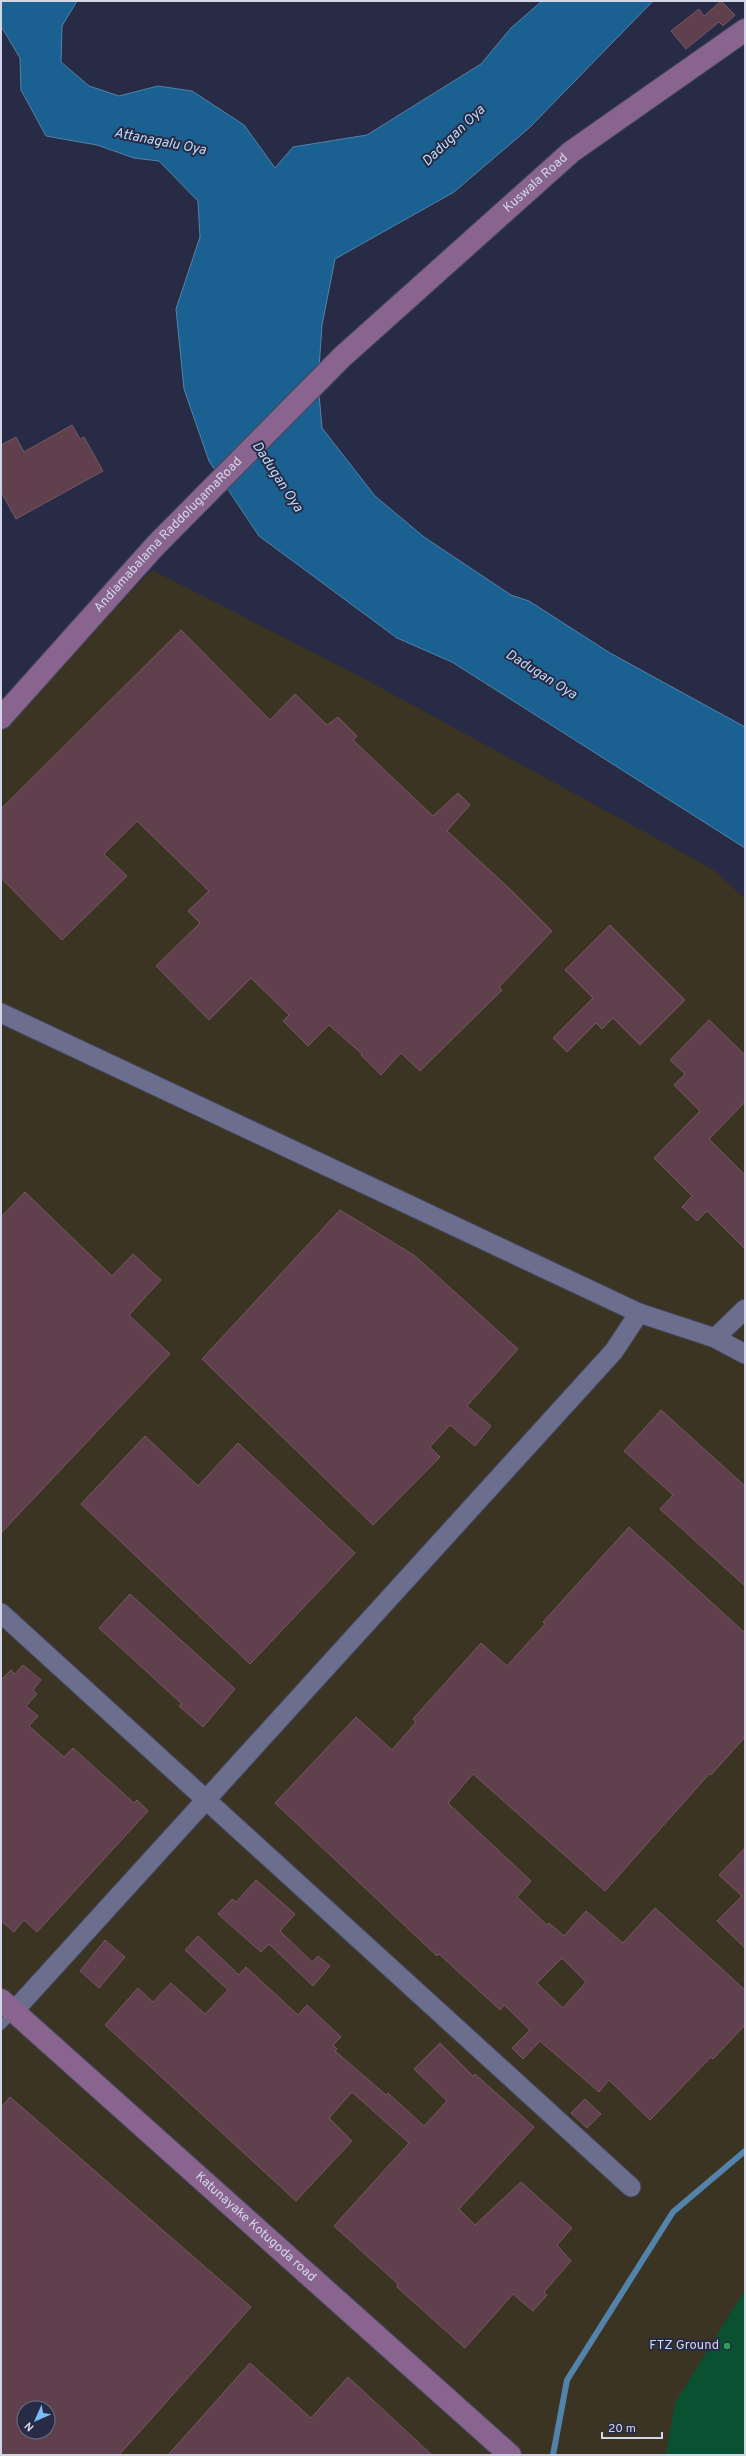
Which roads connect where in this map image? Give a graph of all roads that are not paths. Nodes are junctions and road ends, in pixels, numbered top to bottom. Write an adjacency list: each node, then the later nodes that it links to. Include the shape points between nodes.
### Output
1 (745, 30): 2 (street, Kuswala Road, via 571,152)
2 (342, 357): 3 (street, Andiamabalama RaddolugamaRoad, via 155,546)
3 (1, 718)
4 (1, 1013): 6 (street)
5 (745, 1309): 7 (street)
6 (639, 1313): 7 (street); 10 (street, via 614,1351)
7 (715, 1338): 8 (street)
8 (745, 1354)
9 (1, 1612): 10 (street)
10 (208, 1800): 11 (street); 12 (street)
11 (5, 2012): 13 (street, Katunayake Kotugoda road)
12 (631, 2187)
13 (510, 2455)

